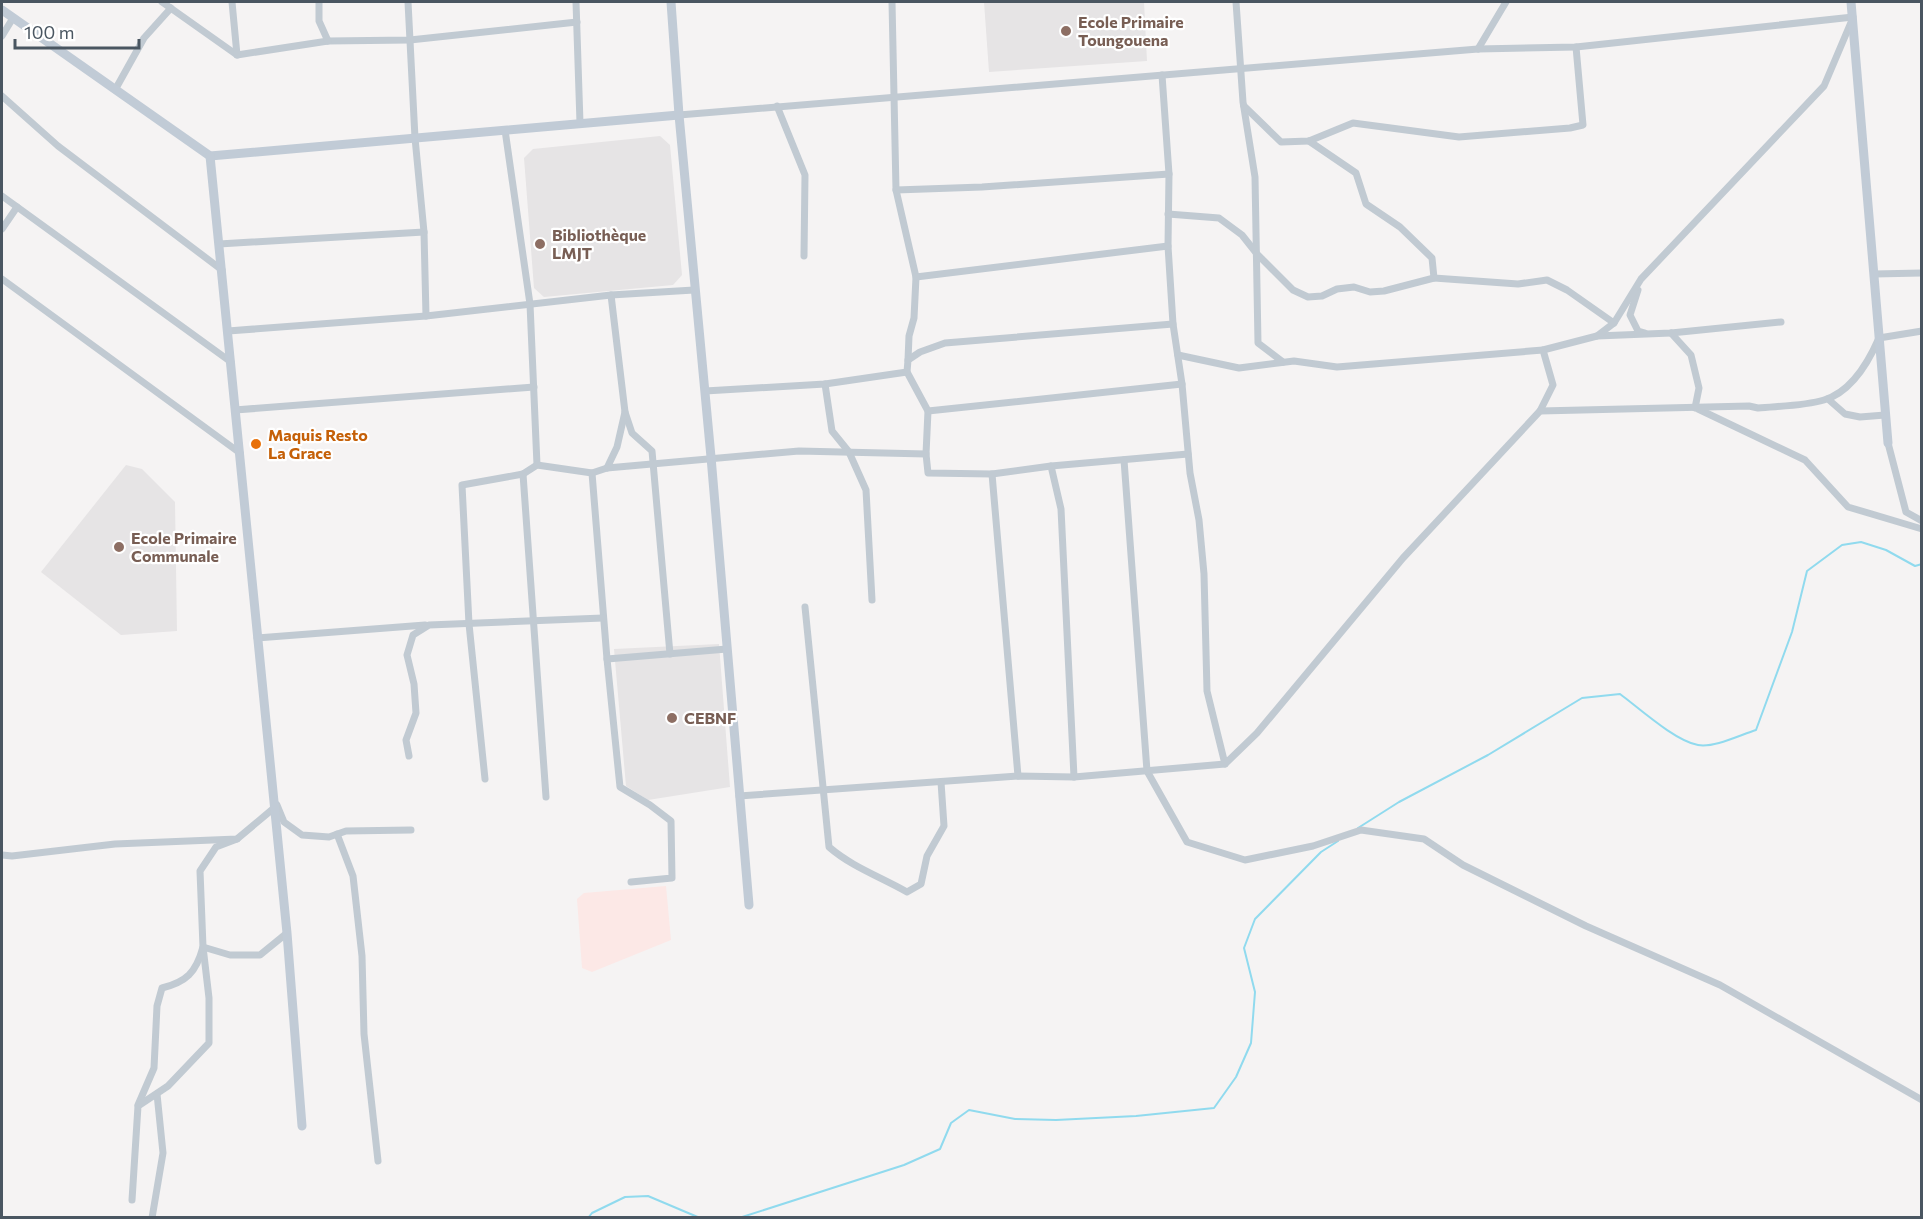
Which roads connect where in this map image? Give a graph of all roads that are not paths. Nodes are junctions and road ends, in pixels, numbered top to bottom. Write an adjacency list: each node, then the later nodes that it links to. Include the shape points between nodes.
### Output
1 (162, 2): 11 (street)
2 (232, 2): 21 (street)
3 (319, 2): 18 (street, via 319,21)
4 (408, 2): 17 (street)
5 (576, 2): 15 (street)
6 (671, 2): 29 (street)
7 (892, 2): 26 (street)
8 (1236, 2): 22 (street)
9 (1506, 2): 20 (street)
10 (1851, 2): 13 (street)
11 (171, 8): 21 (street); 24 (street, via 144,38)
12 (2, 10): 14 (street)
13 (1853, 17): 19 (street); 48 (street); 52 (street, via 1824,86)
14 (13, 18): 16 (street); 24 (street)
15 (577, 22): 17 (street); 30 (street)
16 (2, 36)
17 (410, 40): 18 (street); 32 (street)
18 (328, 41): 21 (street)
19 (1576, 47): 20 (street); 33 (street, via 1583,125 1459,137 1353,123)
20 (1478, 49): 22 (street)
21 (237, 55)
22 (1240, 68): 23 (street); 28 (street)
23 (1162, 75): 26 (street); 35 (street)
24 (115, 90): 34 (street)
25 (2, 96): 46 (street, via 58,146)
26 (894, 97): 27 (street); 36 (street)
27 (777, 106): 29 (street); 45 (street, via 805,175)
28 (1244, 106): 33 (street, via 1281,142); 44 (street, via 1256,177)
29 (679, 114): 30 (street); 53 (street)
30 (580, 123): 31 (street)
31 (505, 130): 32 (street); 55 (street)
32 (415, 138): 34 (street); 41 (street)
33 (1309, 141): 50 (street, via 1356,173 1366,204 1400,227 1432,258)
34 (210, 156): 42 (street)
35 (1169, 174): 36 (street); 39 (street)
36 (896, 190): 49 (street)
37 (2, 196): 38 (street)
38 (17, 207): 40 (street); 69 (street)
39 (1168, 214): 43 (street); 44 (street, via 1219,218 1242,235)
40 (2, 229)
41 (424, 232): 42 (street); 56 (street)
42 (219, 244): 46 (street)
43 (1168, 246): 49 (street); 59 (street)
44 (1257, 254): 50 (street, via 1293,291 1308,297 1354,287 1384,291); 70 (street, via 1258,344)
45 (804, 256)
46 (222, 270): 60 (street)
47 (1922, 273): 48 (street)
48 (1874, 274): 65 (street)
49 (916, 277): 68 (street)
50 (1434, 278): 58 (street, via 1518,284 1547,280)
51 (2, 279): 85 (street)
52 (1641, 279): 58 (street); 63 (street, via 1630,315 1638,331)
53 (694, 290): 54 (street); 75 (street)
54 (611, 295): 55 (street); 81 (street)
55 (530, 304): 56 (street); 74 (street)
56 (426, 316): 60 (street)
57 (1781, 322): 62 (street)
58 (1614, 323): 64 (street)
59 (1173, 324): 67 (street); 68 (street, via 945,343)
60 (228, 331): 69 (street)
61 (1922, 331): 65 (street)
62 (1671, 333): 63 (street); 77 (street, via 1691,355 1699,388)
63 (1648, 334): 64 (street)
64 (1597, 336): 66 (street)
65 (1879, 338): 76 (street, via 1868,363); 82 (street)
66 (1543, 350): 70 (street, via 1337,367); 80 (street, via 1553,385)
67 (1178, 355): 70 (street, via 1239,368); 73 (street)
68 (908, 360): 71 (street)
69 (231, 362): 78 (street)
70 (1283, 362)
71 (907, 372): 72 (street); 79 (street)
72 (825, 384): 75 (street); 84 (street, via 832,431)
73 (1182, 384): 79 (street); 86 (street)
74 (534, 387): 78 (street); 91 (street)
75 (705, 391): 88 (street)
76 (1828, 399): 77 (street, via 1758,408); 82 (street, via 1845,414)
77 (1695, 408): 80 (street); 98 (street, via 1805,460 1848,507)
78 (235, 410): 85 (street)
79 (928, 411): 87 (street)
80 (1540, 411): 110 (street, via 1403,558 1257,733)
81 (625, 412): 90 (street, via 632,433 652,451); 93 (street, via 617,447)
82 (1885, 415): 83 (street)
83 (1888, 443): 97 (street, via 1906,512)
84 (849, 452): 87 (street); 88 (street, via 799,451); 99 (street, via 866,490)
85 (240, 453): 105 (street)
86 (1188, 453): 89 (street); 110 (street, via 1204,574 1207,691)
87 (926, 454): 96 (street, via 928,473)
88 (711, 458): 90 (street); 106 (street)
89 (1124, 460): 92 (street); 111 (street)
90 (654, 464): 93 (street); 107 (street)
91 (537, 465): 94 (street); 95 (street)
92 (1051, 466): 96 (street); 113 (street, via 1061,509)
93 (607, 468): 94 (street)
94 (592, 473): 101 (street)
95 (523, 474): 102 (street); 103 (street, via 462,485)
96 (992, 474): 112 (street)
97 (1922, 522)
98 (1922, 529)
99 (872, 600)
100 (805, 607): 116 (street)
101 (603, 618): 102 (street); 108 (street)
102 (534, 621): 103 (street); 119 (street)
103 (470, 624): 104 (street); 114 (street)
104 (429, 625): 105 (street); 109 (street, via 413,635 407,655 416,713 406,740)
105 (257, 638): 118 (street)
106 (727, 649): 107 (street); 117 (street)
107 (670, 654): 108 (street)
108 (607, 659): 125 (street, via 620,787 671,821 672,878)
109 (409, 756)
110 (1225, 764): 111 (street)
111 (1148, 771): 113 (street); 130 (street, via 1187,842 1245,860 1313,846 1361,830 1424,839 1463,865 1586,926 1720,985)
112 (1018, 776): 113 (street); 115 (street)
113 (1074, 777)
114 (485, 779)
115 (941, 782): 116 (street); 116 (street, via 944,826 927,856 921,884 908,892 846,861 829,847)
116 (825, 789): 117 (street)
117 (739, 796): 126 (street)
118 (273, 797): 120 (street); 122 (street, via 284,822 302,835)
119 (546, 797)
120 (274, 808): 123 (street); 127 (street)
121 (411, 830): 122 (street)
122 (337, 834): 133 (street, via 353,876)
123 (237, 839): 124 (street, via 115,844); 128 (street, via 216,847 201,871)
124 (2, 855)
125 (631, 882)
126 (749, 905)
127 (287, 933): 128 (street, via 260,955 230,955); 132 (street)
128 (204, 947): 129 (street, via 209,1042); 131 (street, via 187,978 162,988 157,1006 154,1068)
129 (157, 1094): 131 (street); 135 (street, via 163,1153)
130 (1922, 1100)
131 (138, 1106): 134 (street)
132 (302, 1126)
133 (378, 1161)
134 (132, 1200)
135 (152, 1218)

